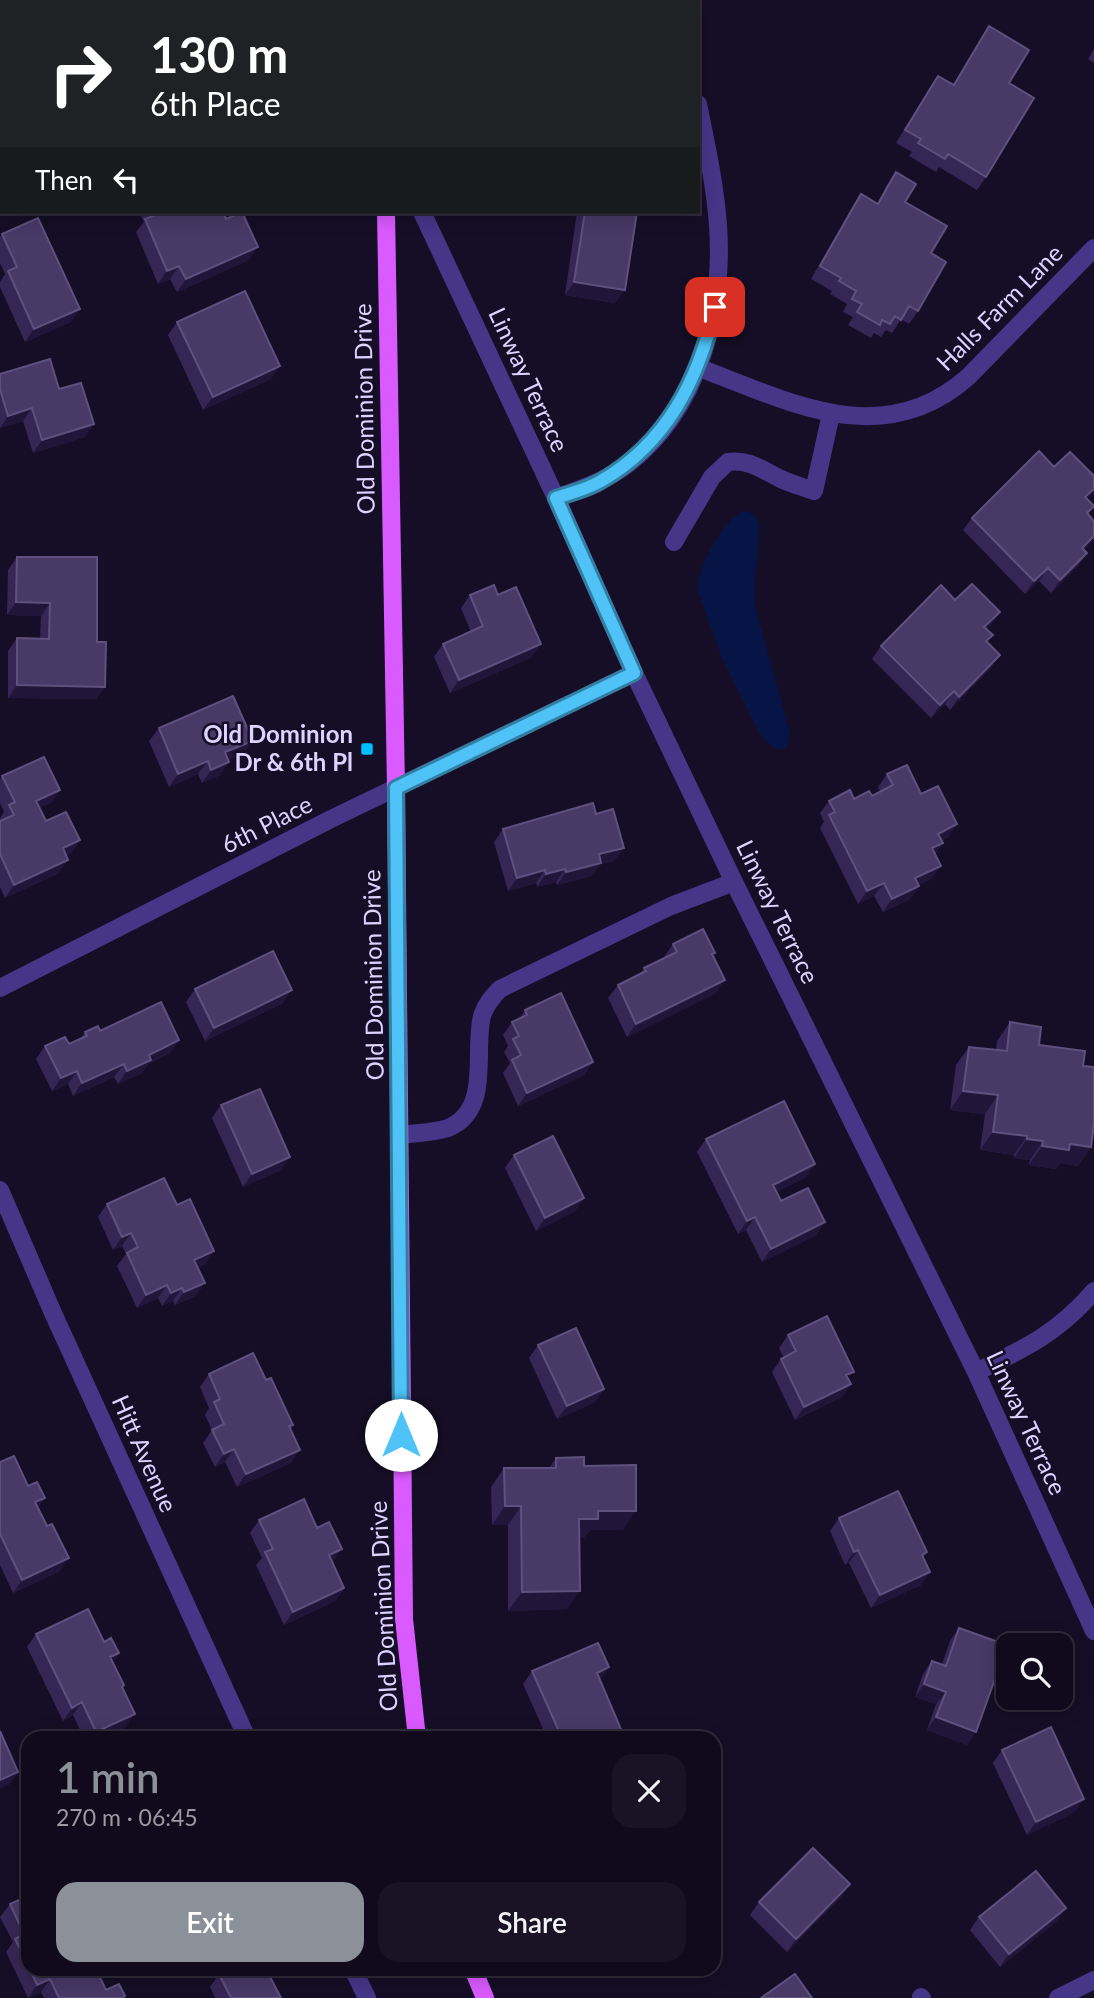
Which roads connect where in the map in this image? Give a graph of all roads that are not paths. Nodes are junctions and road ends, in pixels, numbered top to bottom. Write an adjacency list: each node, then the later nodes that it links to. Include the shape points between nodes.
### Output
1 (700, 115): 5 (street, via 719,251 715,307)
2 (386, 214): 10 (main road, Old Dominion Drive)
3 (423, 214): 7 (street, Linway Terrace)
4 (1094, 248): 6 (street, Halls Farm Lane, via 951,392 883,416)
5 (697, 367): 6 (street, Halls Farm Lane); 7 (street, via 666,425 638,456 598,482)
6 (831, 414): 8 (street, via 814,491 754,464 728,462 712,477)
7 (556, 498): 9 (street, Linway Terrace)
8 (674, 542)
9 (634, 673): 10 (street, 6th Place); 11 (street, Linway Terrace)
10 (396, 788): 12 (street, 6th Place); 13 (main road, Old Dominion Drive)
11 (734, 882): 13 (street, via 671,906 500,989 482,1017 476,1096 466,1115 450,1127); 16 (street, Linway Terrace)
12 (0, 988)
13 (400, 1135): 19 (main road, Old Dominion Drive, via 404,1619)
14 (0, 1190): 18 (street, Hitt Avenue)
15 (1094, 1292): 16 (street, via 1042,1339)
16 (976, 1372): 17 (street, Linway Terrace)
17 (1094, 1631)
18 (244, 1731)
19 (415, 1731)
20 (356, 1976): 23 (street)
21 (476, 1976): 24 (main road)
22 (1094, 1980): 25 (street)
23 (367, 1998)
24 (485, 1998)
25 (1058, 1998)

